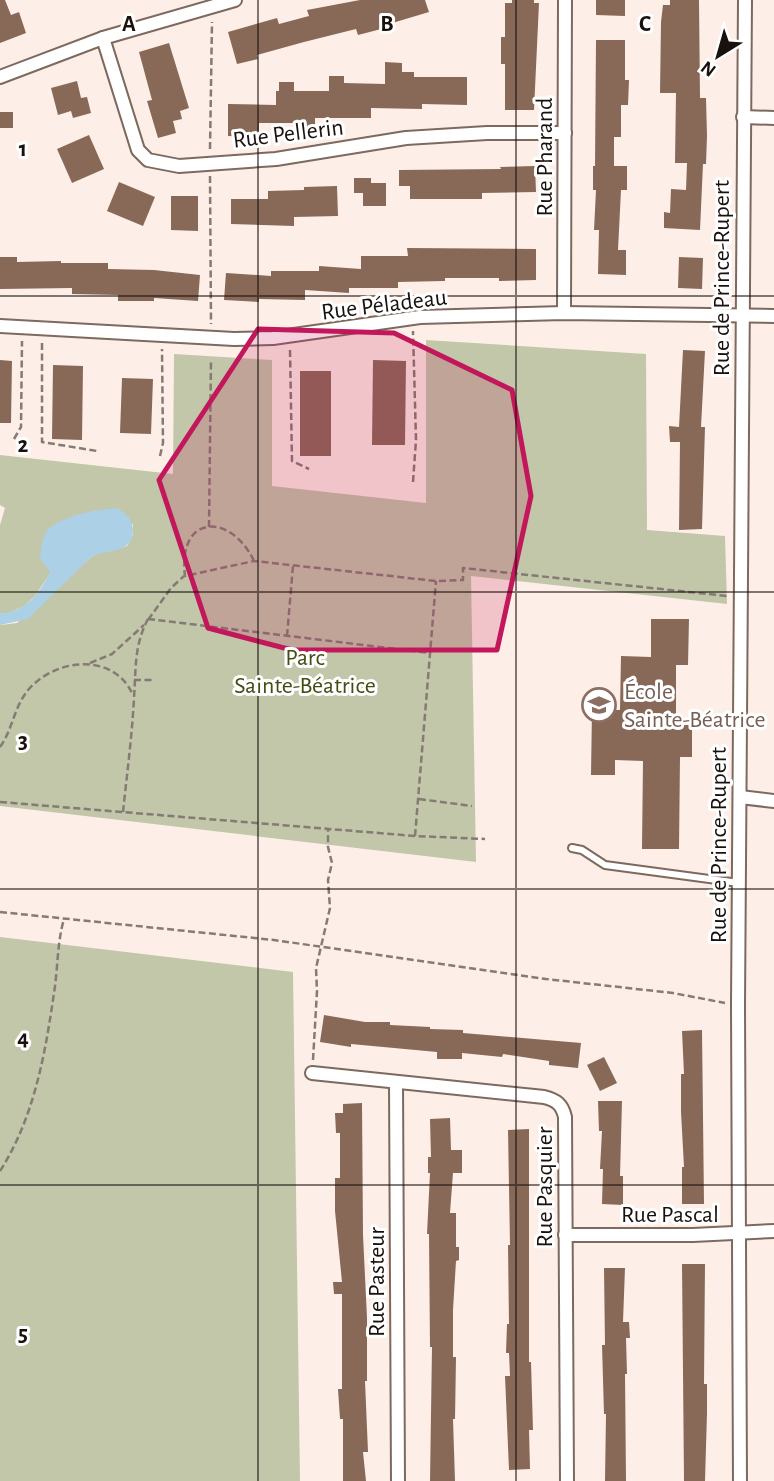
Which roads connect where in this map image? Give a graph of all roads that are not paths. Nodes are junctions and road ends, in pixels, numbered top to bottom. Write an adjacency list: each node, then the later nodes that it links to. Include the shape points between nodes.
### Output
1 (235, 0): 4 (street)
2 (565, 0): 8 (street, Rue Pharand)
3 (745, 0): 6 (street, Rue de Prince-Rupert)
4 (103, 38): 5 (street); 8 (street, Rue Pellerin, via 138,150 148,160 178,166 276,159 406,138)
5 (0, 77)
6 (743, 117): 7 (street); 10 (street, Rue de Prince-Rupert)
7 (774, 118)
8 (565, 133): 9 (street, Rue Pharand)
9 (565, 313): 10 (street, Rue Péladeau); 12 (street, Rue Péladeau, via 414,318 234,339)
10 (741, 316): 11 (street, Rue Péladeau); 13 (street, Rue de Prince-Rupert)
11 (774, 316)
12 (0, 326)
13 (740, 797): 14 (street); 16 (street, Rue de Prince-Rupert)
14 (774, 801)
15 (572, 848): 16 (lane, via 605,865)
16 (739, 883): 20 (street, Rue de Prince-Rupert)
17 (312, 1073): 18 (street, Rue Pasquier)
18 (396, 1082): 21 (street, Rue Pasquier, via 544,1097 562,1107); 22 (street, Rue Pasteur)
19 (774, 1231): 20 (street, Rue Pascal)
20 (738, 1234): 21 (street, Rue Pascal); 24 (street, Rue de Prince-Rupert)
21 (565, 1235): 23 (street, Rue Pasquier)
22 (398, 1481)
23 (567, 1481)
24 (740, 1481)

